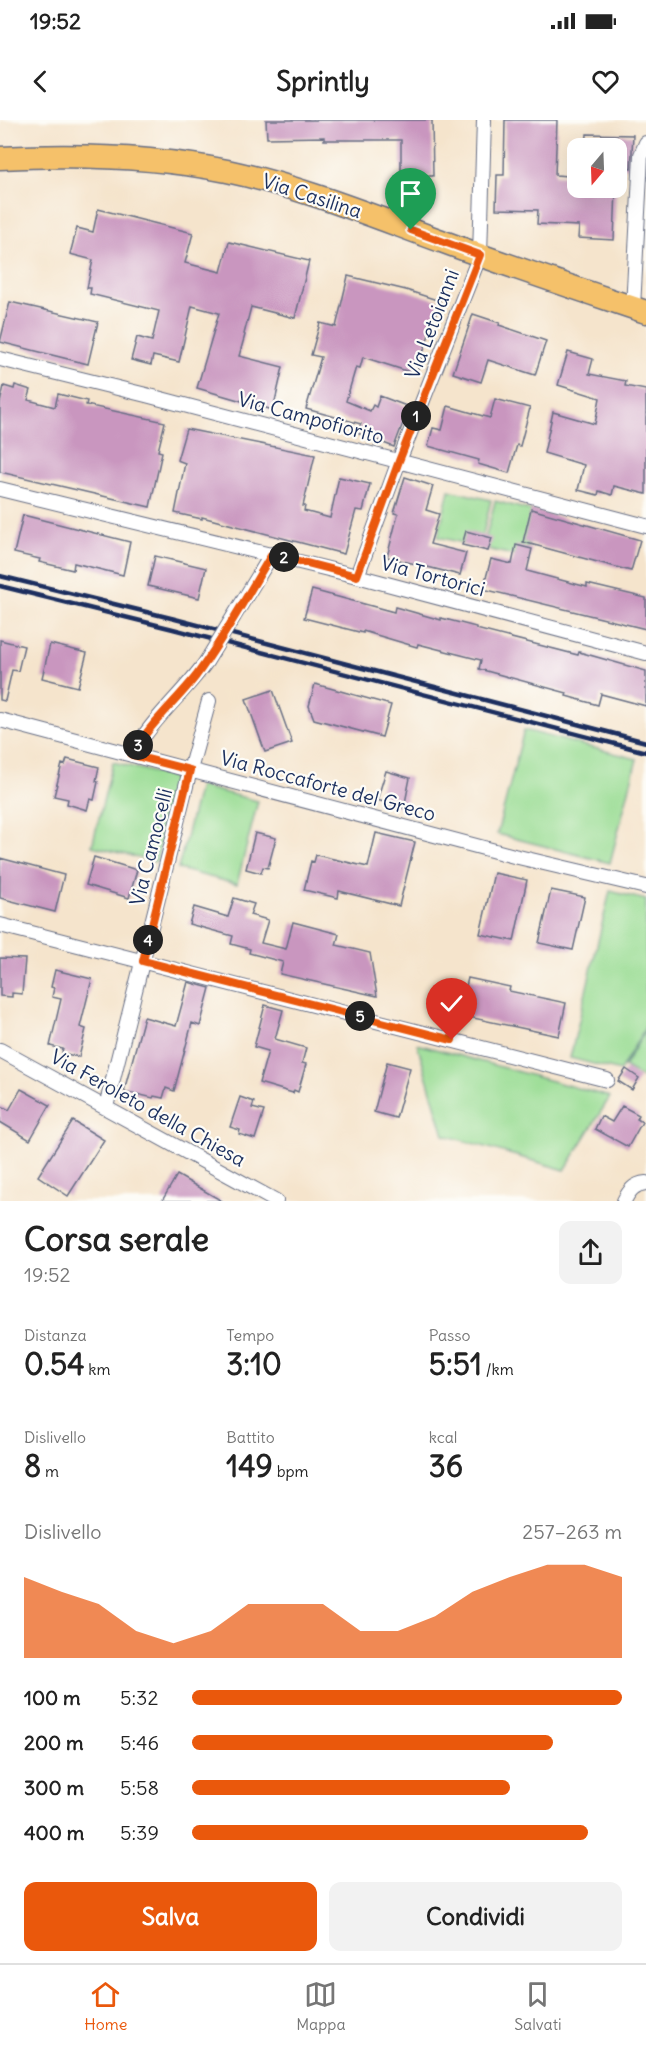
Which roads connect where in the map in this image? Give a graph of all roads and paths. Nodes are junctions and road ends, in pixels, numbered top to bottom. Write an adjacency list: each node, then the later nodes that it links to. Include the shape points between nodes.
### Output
1 (484, 120): 4 (street, Via Letoianni)
2 (646, 143): 5 (street, via 641,155)
3 (0, 158): 4 (main road, Via Casilina, via 126,158 225,171 309,193)
4 (480, 255): 5 (main road, Via Casilina); 7 (street, Via Letoianni)
5 (640, 310)
6 (0, 359): 7 (street, Via Campofiorito)
7 (399, 461): 9 (street, Via Campofiorito); 11 (street, Via Letoianni)
8 (0, 489): 10 (street, Via Tortorici)
9 (646, 526)
10 (272, 554): 11 (street, Via Tortorici); 15 (street, bridge, via 206,662)
11 (357, 576): 12 (street, Via Tortorici)
12 (646, 653)
13 (209, 701): 16 (street, Via Camocelli)
14 (0, 720): 15 (street, Via Roccaforte del Greco)
15 (132, 755): 16 (street, Via Roccaforte del Greco)
16 (190, 770): 17 (street, Via Roccaforte del Greco); 19 (street, Via Camocelli)
17 (646, 887)
18 (0, 925): 19 (street)
19 (143, 961): 21 (street); 22 (street, Via Camocelli)
20 (0, 1050): 22 (street, Via Feroleto della Chiesa)
21 (607, 1080)
22 (106, 1107): 24 (street, Via Feroleto della Chiesa)
23 (646, 1183): 25 (street, via 636,1185)
24 (276, 1201)
25 (624, 1201)

